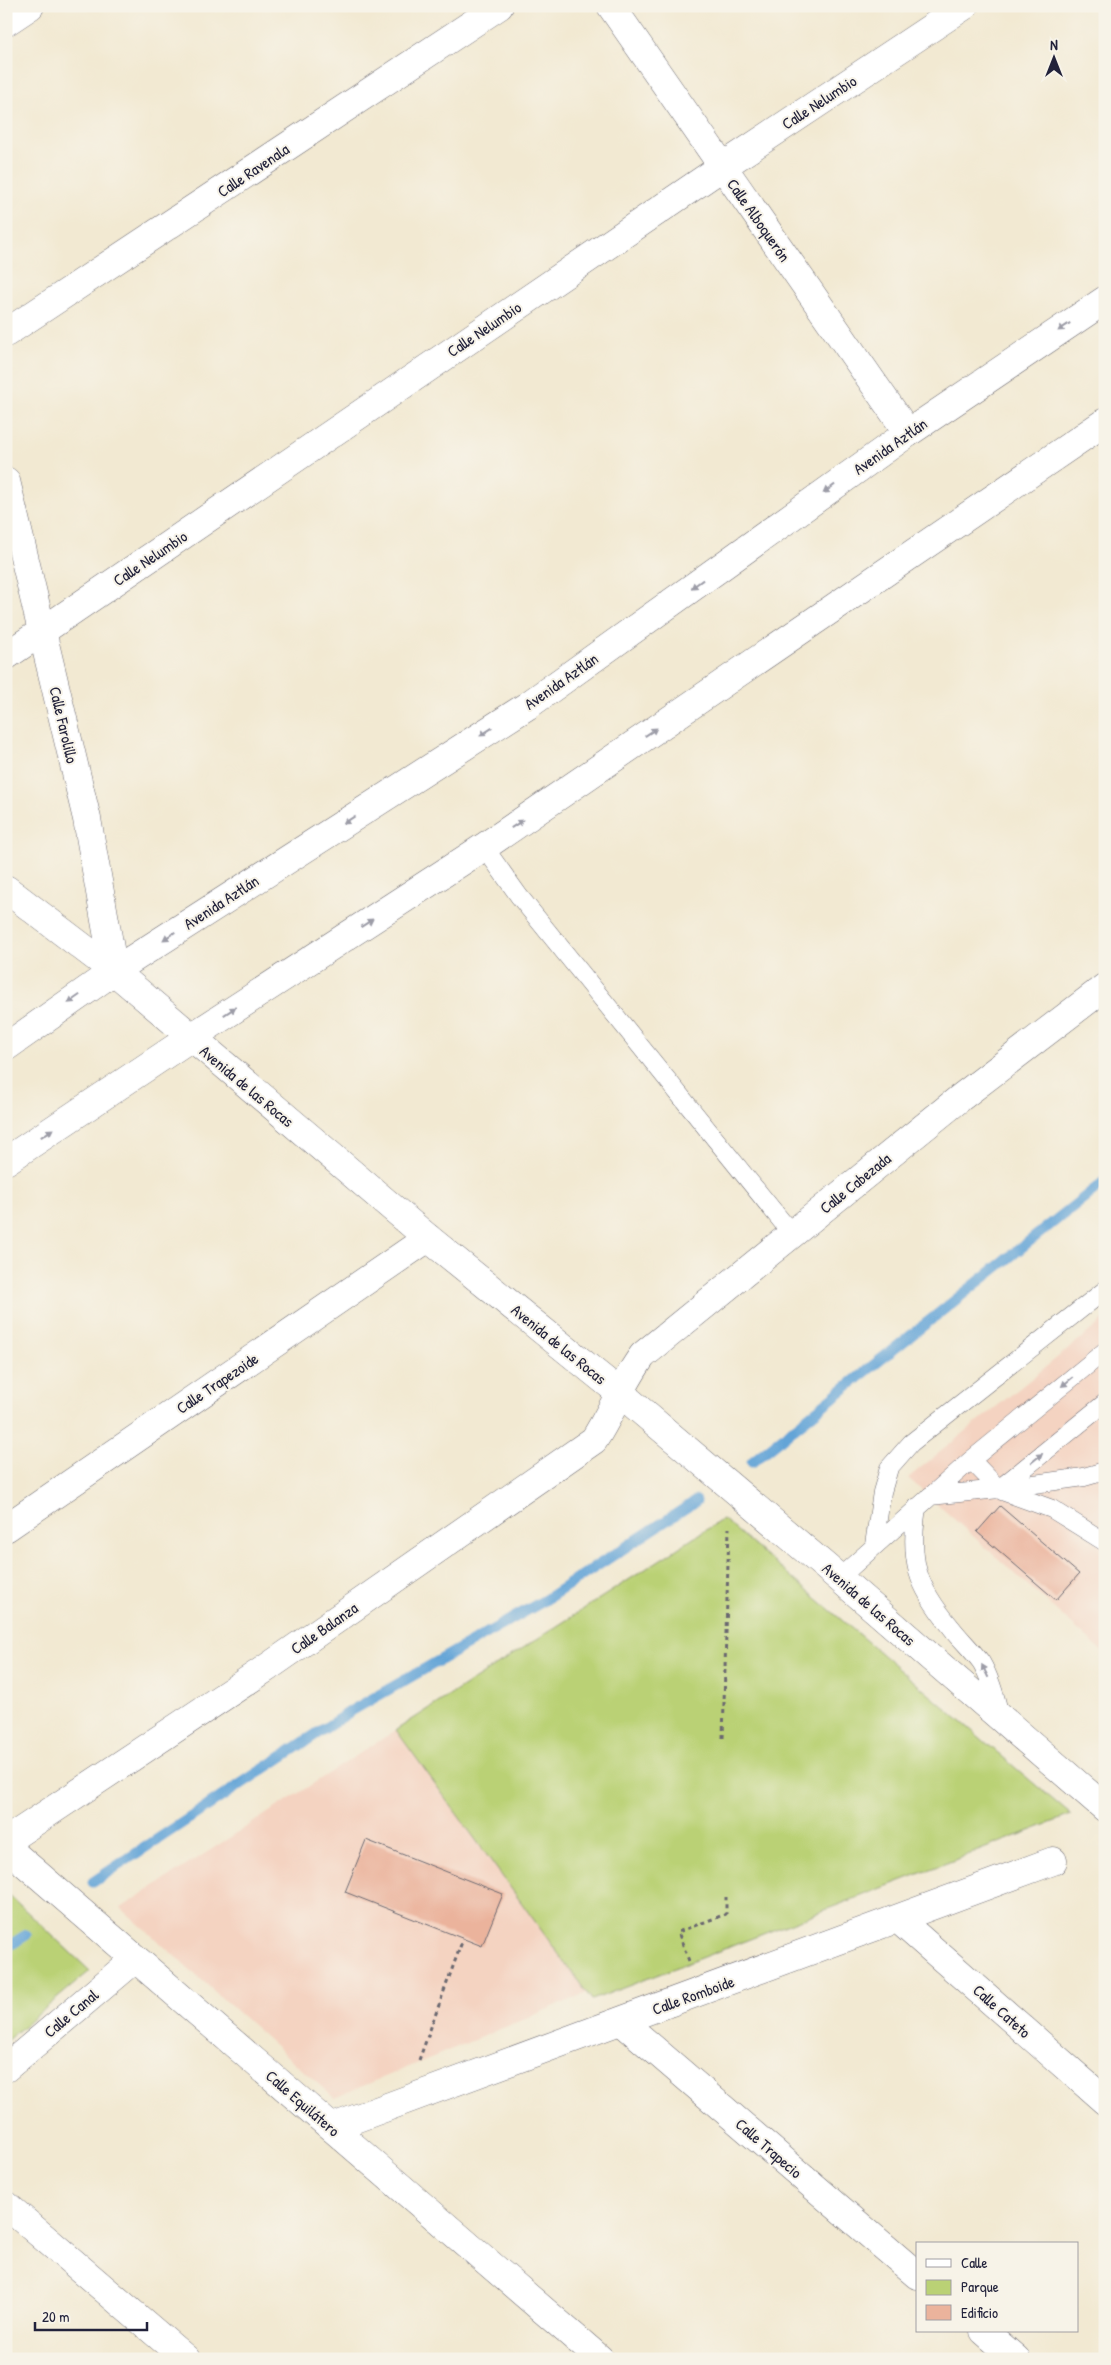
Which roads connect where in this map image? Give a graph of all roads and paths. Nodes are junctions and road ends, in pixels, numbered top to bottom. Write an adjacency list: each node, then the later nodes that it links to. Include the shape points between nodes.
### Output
1 (30, 6): 5 (street)
2 (499, 6): 8 (street, Calle Ravenala)
3 (611, 6): 6 (street, Calle Alboquerón)
4 (964, 6): 6 (street, Calle Nelumbio)
5 (6, 22)
6 (722, 166): 10 (street, Calle Alboquerón); 12 (street, Calle Nelumbio)
7 (1105, 300): 10 (street, Avenida Aztlán, one-way to 10)
8 (6, 333)
9 (1105, 422): 14 (street, one-way to 9)
10 (908, 433): 16 (street, Avenida Aztlán, one-way to 16, via 527,706)
11 (6, 480): 12 (street, Calle Farolillo)
12 (43, 631): 13 (street, Calle Nelumbio); 16 (street, Calle Farolillo, via 86,819)
13 (6, 656)
14 (484, 847): 18 (street, one-way to 14); 21 (lane, via 525,904)
15 (6, 889): 16 (street, Avenida de las Rocas)
16 (114, 971): 18 (street, Avenida de las Rocas); 19 (street, Avenida Aztlán, one-way to 19)
17 (1105, 987): 21 (street, Calle Cabezada, via 960,1098)
18 (190, 1038): 20 (street, one-way to 18); 22 (street, Avenida de las Rocas)
19 (6, 1047)
20 (6, 1161)
21 (792, 1234): 25 (street, Calle Cabezada, via 643,1355)
22 (428, 1238): 25 (street, Avenida de las Rocas); 32 (street, Calle Trapezoide)
23 (1105, 1290): 34 (lane, via 911,1443 889,1468)
24 (1105, 1351): 27 (lane, one-way to 27)
25 (620, 1393): 30 (street, Avenida de las Rocas); 39 (street, Calle Balanza, via 594,1440)
26 (1105, 1403): 29 (lane, one-way to 26)
27 (972, 1460): 29 (lane); 31 (lane)
28 (1105, 1471): 29 (lane)
29 (999, 1490): 31 (lane); 33 (lane, via 1052,1509)
30 (747, 1500): 35 (street, Avenida de las Rocas); 37 (path, via 729,1521)
31 (923, 1502): 34 (lane); 36 (lane, one-way to 31, via 993,1687 980,1662 930,1601 921,1583 914,1558 913,1533)
32 (6, 1528)
33 (1105, 1542)
34 (874, 1545): 35 (lane)
35 (839, 1578): 36 (street, Avenida de las Rocas)
36 (1000, 1716): 38 (street, Avenida de las Rocas)
37 (723, 1738)
38 (1105, 1808)
39 (11, 1850): 44 (street, Calle Equilátero)
40 (1053, 1861): 42 (street, Calle Romboide)
41 (726, 1897): 45 (path, via 726,1914 678,1932)
42 (899, 1920): 45 (street, Calle Romboide); 49 (street, Calle Cateto)
43 (463, 1939): 48 (path)
44 (135, 1959): 47 (street, Calle Canal); 50 (street, Calle Equilátero)
45 (700, 1992): 46 (street, Calle Romboide)
46 (621, 2021): 48 (street, Calle Romboide); 52 (street, Calle Trapecio)
47 (6, 2068)
48 (404, 2101): 50 (street, Calle Romboide)
49 (1105, 2102)
50 (332, 2127): 55 (street, Calle Equilátero)
51 (6, 2205): 54 (street)
52 (916, 2274)
53 (985, 2332): 56 (street)
54 (186, 2359)
55 (600, 2359)
56 (1016, 2359)

